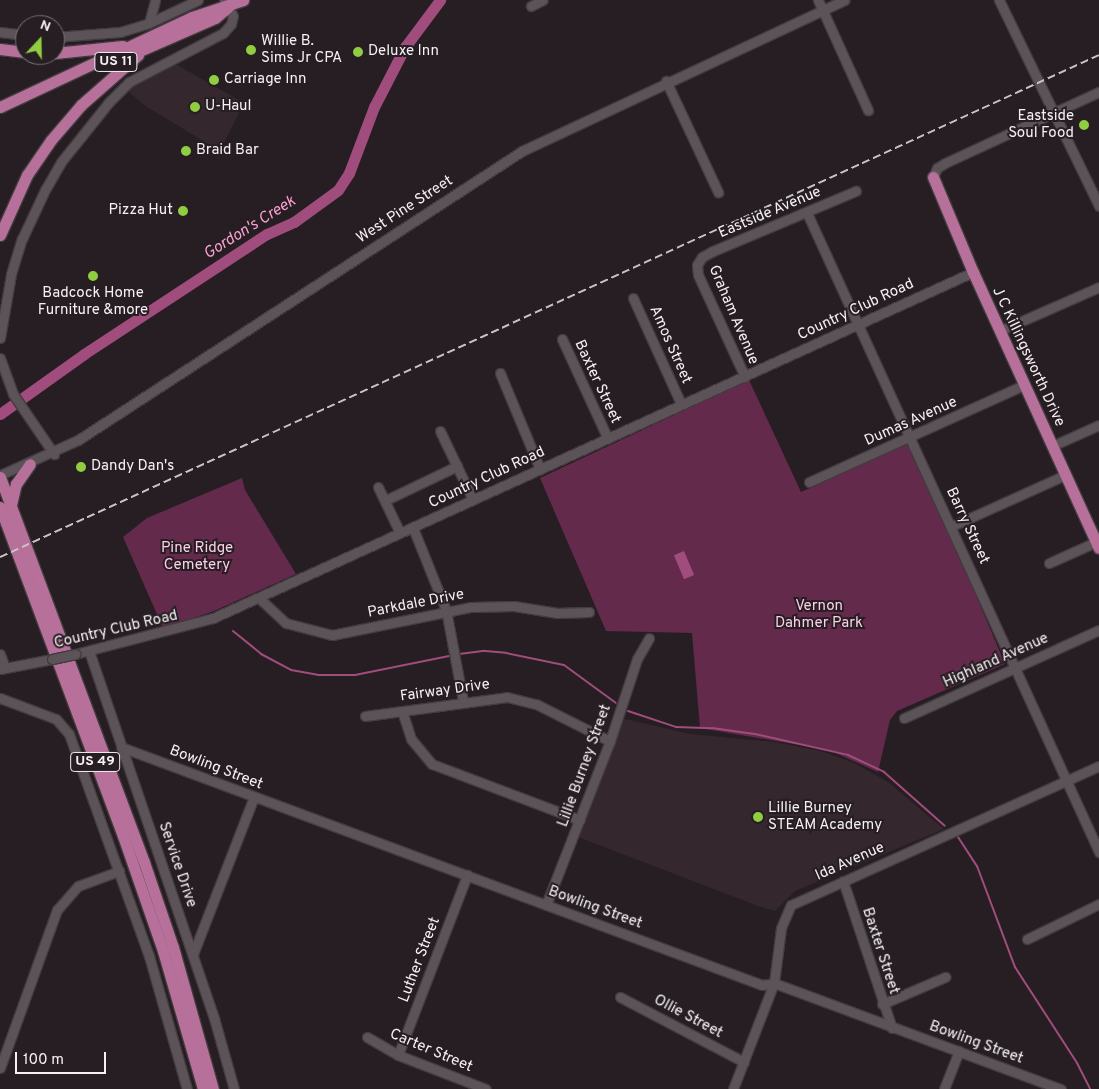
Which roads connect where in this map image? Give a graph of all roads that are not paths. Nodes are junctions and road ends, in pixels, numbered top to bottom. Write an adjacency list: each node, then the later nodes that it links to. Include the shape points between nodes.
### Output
1 (155, 0): 11 (street)
2 (198, 0): 11 (street)
3 (243, 0): 8 (main road, US 11)
4 (543, 0): 9 (street)
5 (818, 0): 10 (street)
6 (844, 0): 10 (street, West Pine Street)
7 (999, 0): 23 (street)
8 (227, 3): 15 (main road, US 11); 37 (street, via 233,16 223,33 129,82 108,102 62,162 36,206 22,239 11,274)
9 (531, 6)
10 (823, 10): 19 (street, West Pine Street); 22 (street)
11 (149, 23): 14 (street, via 102,34)
12 (0, 32): 13 (street)
13 (15, 34)
14 (65, 36)
15 (140, 47): 18 (main road); 21 (main road, US 11); 24 (main road, US 11); 30 (main road, via 81,105 51,140 27,176)
16 (0, 49): 17 (main road)
17 (15, 51)
18 (65, 52)
19 (666, 82): 27 (street); 49 (street, West Pine Street, via 522,151)
20 (1099, 92): 23 (street)
21 (0, 106)
22 (868, 110)
23 (1055, 112): 25 (street, via 945,163 937,168); 28 (street)
24 (0, 115)
25 (933, 177): 32 (main road, J C Killingsworth Drive)
26 (856, 191): 29 (street, Eastside Avenue)
27 (718, 192)
28 (1099, 206)
29 (807, 213): 31 (street, Eastside Avenue, via 713,251); 35 (street, Barry Street)
30 (0, 235)
31 (697, 264): 41 (street, Graham Avenue, via 698,275)
32 (973, 272): 35 (street, Country Club Road); 36 (main road, J C Killingsworth Drive)
33 (1099, 287): 36 (street)
34 (633, 298): 43 (street, Amos Street)
35 (860, 324): 41 (street, Country Club Road); 47 (street, Barry Street)
36 (1000, 331): 42 (main road, J C Killingsworth Drive)
37 (0, 338)
38 (562, 339): 46 (street, Baxter Street)
39 (0, 358): 49 (street, via 13,394)
40 (500, 373): 52 (street)
41 (745, 377): 43 (street, Country Club Road)
42 (1024, 385): 47 (street, Dumas Avenue); 48 (main road, J C Killingsworth Drive)
43 (681, 404): 46 (street, Country Club Road)
44 (1099, 425): 48 (street)
45 (440, 431): 51 (street)
46 (607, 437): 52 (street, Country Club Road)
47 (910, 439): 55 (street, Dumas Avenue); 60 (street, Barry Street)
48 (1052, 446): 53 (main road, J C Killingsworth Drive)
49 (54, 454): 50 (street, West Pine Street)
50 (30, 464): 54 (street, West Pine Street); 59 (main road)
51 (457, 466): 57 (street); 58 (street)
52 (540, 470): 58 (street, Country Club Road)
53 (1065, 475): 60 (street); 63 (main road, J C Killingsworth Drive)
54 (0, 476): 59 (main road, US 49)
55 (810, 482)
56 (378, 487): 57 (street)
57 (386, 500): 62 (street)
58 (473, 500): 61 (street, Country Club Road)
59 (6, 507): 92 (main road, US 49)
60 (952, 526): 73 (street, Barry Street)
61 (413, 528): 62 (street, Country Club Road); 66 (street)
62 (400, 533): 65 (street, Country Club Road)
63 (1098, 545): 64 (street)
64 (1049, 562)
65 (259, 598): 66 (street, Parkdale Drive, via 286,622 314,633 332,635); 70 (street, Country Club Road, via 194,626)
66 (446, 610): 67 (street, Parkdale Drive, via 497,605 557,613); 75 (street)
67 (589, 612)
68 (1099, 630): 73 (street, Highland Avenue)
69 (649, 638): 79 (street, Lillie Burney Street, via 637,659)
70 (89, 651): 72 (street, Country Club Road, bridge); 80 (street, Service Drive)
71 (0, 654): 72 (street)
72 (2, 668)
73 (1015, 668): 78 (street, Highland Avenue); 82 (street, Barry Street)
74 (0, 698): 86 (street, via 56,719 67,730)
75 (463, 701): 76 (street, Fairway Drive); 79 (street, Fairway Drive, via 492,697 521,699)
76 (402, 711): 77 (street, Fairway Drive); 84 (street, via 411,740 432,764)
77 (365, 716)
78 (904, 718)
79 (610, 741): 84 (street, Lillie Burney Street)
80 (121, 747): 83 (street, Bowling Street); 93 (street, Service Drive)
81 (1099, 766): 82 (street, Ida Avenue)
82 (1066, 781): 85 (street, Barry Street); 88 (street, Ida Avenue)
83 (254, 797): 87 (street, Bowling Street); 93 (street)
84 (580, 820): 90 (street, Lillie Burney Street)
85 (1099, 852)
86 (119, 870): 94 (street); 104 (street, via 78,886 57,910)
87 (467, 875): 90 (street, Bowling Street); 102 (street, Luther Street)
88 (843, 881): 96 (street, Ida Avenue, via 796,902 786,912); 98 (street, Baxter Street)
89 (1099, 904): 91 (street)
90 (546, 905): 96 (street, Bowling Street, via 762,985)
91 (1027, 939)
92 (168, 949): 94 (street); 106 (main road, US 49); 107 (main road, US 49)
93 (193, 954): 108 (street, Service Drive)
94 (149, 956): 105 (street)
95 (945, 977): 98 (street)
96 (774, 983): 99 (street, Bowling Street); 103 (street, Ida Avenue)
97 (620, 997): 103 (street, Ollie Street)
98 (882, 1004): 99 (street, Baxter Street)
99 (892, 1028): 101 (street, Bowling Street)
100 (366, 1037): 102 (street, Carter Street)
101 (959, 1051): 111 (street); 112 (street, Bowling Street)
102 (398, 1055): 109 (street, Carter Street)
103 (744, 1062): 110 (street, Ida Avenue)
104 (0, 1068)
105 (187, 1089)
106 (203, 1089)
107 (213, 1089)
108 (234, 1089)
109 (486, 1089)
110 (734, 1089)
111 (944, 1089)
112 (1061, 1089)

